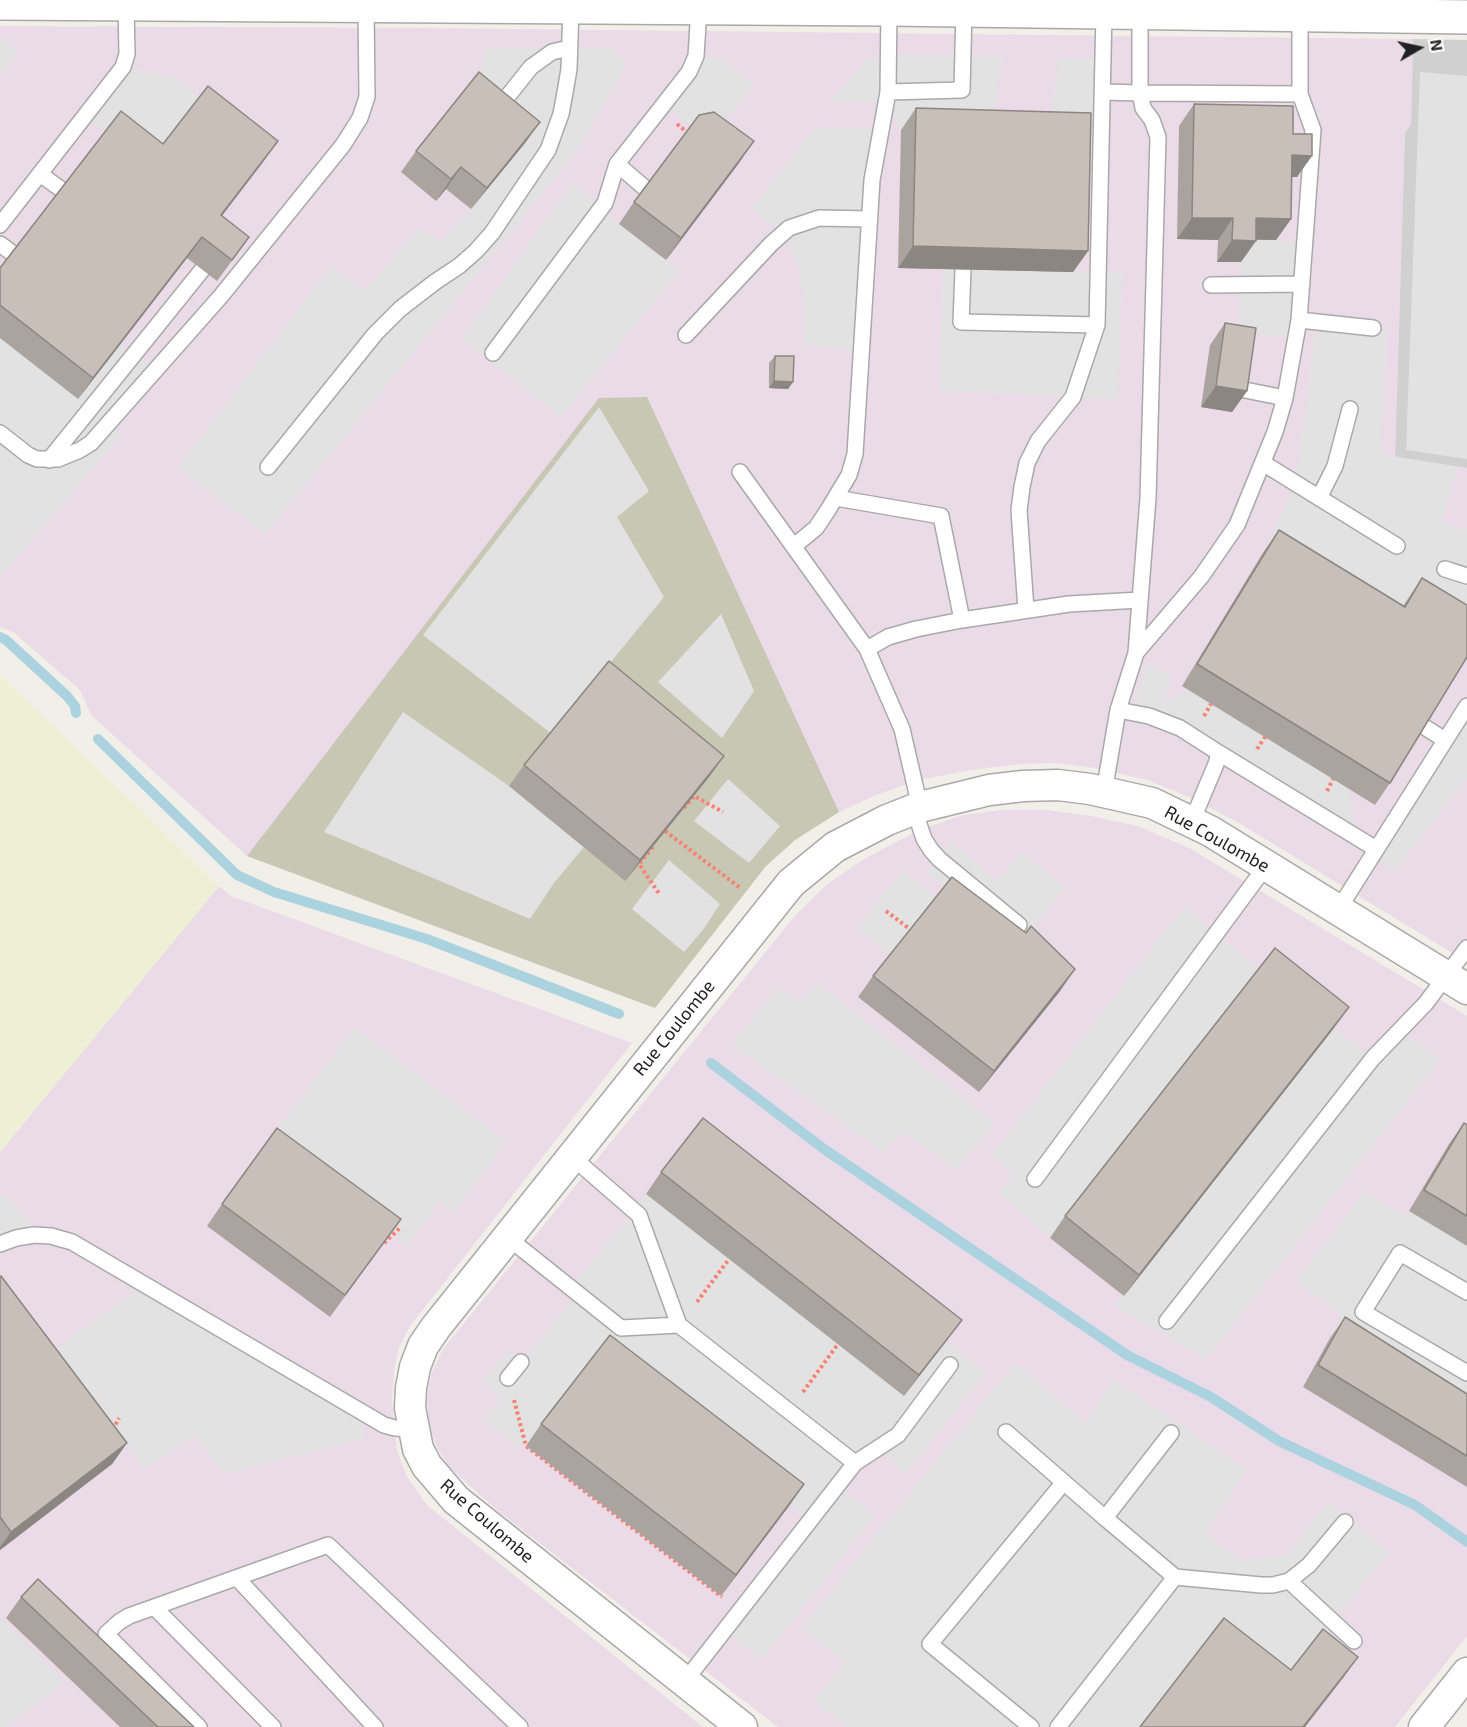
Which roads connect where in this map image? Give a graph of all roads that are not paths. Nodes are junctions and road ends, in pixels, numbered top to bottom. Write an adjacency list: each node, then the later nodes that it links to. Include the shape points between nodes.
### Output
1 (0, 3): 2 (street)
2 (126, 4): 3 (street); 21 (lane, via 127,54 123,67)
3 (366, 5): 5 (street); 39 (lane, via 367,97 360,118 343,145 221,296 91,443 71,455)
4 (924, 5): 8 (street); 9 (street)
5 (571, 6): 7 (street); 14 (lane)
6 (1243, 7): 11 (street); 12 (street)
7 (699, 8): 8 (street); 20 (lane, via 694,64)
8 (889, 9): 15 (lane)
9 (964, 10): 10 (street); 15 (lane, via 962,90)
10 (1104, 12): 11 (street); 16 (lane)
11 (1140, 13): 17 (lane)
12 (1300, 15): 13 (street); 18 (lane)
13 (1467, 17)
14 (569, 48): 19 (lane, via 552,52 531,66); 41 (lane, via 561,114 548,150 492,233 459,266 400,309 375,334)
15 (888, 92): 24 (lane)
16 (1103, 92): 17 (lane); 31 (lane)
17 (1140, 93): 18 (lane); 49 (lane, via 1158,137 1148,498)
18 (1300, 94): 28 (lane, via 1313,130)
19 (492, 116)
20 (617, 164): 22 (lane); 34 (lane, via 605,203)
21 (40, 174): 23 (lane); 25 (lane)
22 (646, 189)
23 (62, 190)
24 (869, 219): 33 (lane, via 819,218 789,228); 43 (lane, via 855,454)
25 (0, 225)
26 (202, 270): 39 (lane)
27 (963, 270): 31 (lane, via 961,322)
28 (1302, 284): 29 (lane); 30 (lane)
29 (1211, 285)
30 (1299, 320): 32 (lane); 36 (lane)
31 (1096, 325): 50 (lane, via 1073,397 1038,441 1025,471 1020,510)
32 (1373, 328)
33 (686, 335)
34 (493, 353)
35 (1235, 388): 36 (lane)
36 (1285, 398): 40 (lane)
37 (1350, 409): 44 (lane, via 1335,466)
38 (0, 433): 39 (lane, via 28,455)
39 (49, 460)
40 (1263, 463): 44 (lane); 53 (lane, via 1237,525 1220,551)
41 (268, 467)
42 (740, 472): 45 (lane)
43 (836, 498): 45 (lane, via 816,528); 51 (lane, via 941,516)
44 (1319, 498): 46 (lane)
45 (794, 546): 52 (lane)
46 (1397, 546)
47 (1444, 569): 48 (lane)
48 (1467, 576)
49 (1140, 600): 50 (lane); 53 (lane)
50 (1026, 610): 51 (lane)
51 (963, 620): 52 (lane, via 888,637)
52 (867, 649): 60 (lane, via 902,729)
53 (1136, 653): 55 (lane)
54 (1467, 706): 57 (lane)
55 (1118, 710): 58 (lane, via 1180,728); 59 (lane)
56 (1423, 726): 57 (lane)
57 (1445, 740): 62 (lane)
58 (1219, 753): 61 (lane); 62 (lane)
59 (1104, 792): 60 (street, Rue Coulombe, via 1058,785 1023,786 989,789); 61 (street, Rue Coulombe, via 1152,803)
60 (917, 808): 65 (lane, via 924,839 931,850); 68 (street, Rue Coulombe, via 856,834 791,883)
61 (1192, 821): 63 (street, Rue Coulombe)
62 (1376, 849): 64 (lane)
63 (1266, 866): 64 (street, Rue Coulombe); 69 (lane)
64 (1338, 910): 67 (street, Rue Coulombe)
65 (1019, 925)
66 (1467, 948): 67 (lane)
67 (1457, 983): 73 (lane, via 1411,1020 1374,1058)
68 (571, 1156): 70 (street, Rue Coulombe); 74 (lane, via 639,1215)
69 (1035, 1179)
70 (507, 1237): 74 (lane, via 621,1328); 79 (street, Rue Coulombe, via 423,1346 411,1388)
71 (0, 1244): 79 (lane, via 34,1235 72,1242 384,1425)
72 (1467, 1292): 77 (lane, via 1400,1253 1363,1312)
73 (1167, 1321)
74 (680, 1325): 82 (lane)
75 (521, 1362): 78 (lane)
76 (950, 1365): 82 (lane, via 897,1435)
77 (1467, 1373)
78 (508, 1378)
79 (413, 1429): 92 (street, Rue Coulombe, via 427,1466 456,1500)
80 (1006, 1432): 83 (lane)
81 (1171, 1433): 84 (lane)
82 (855, 1463): 92 (lane)
83 (1064, 1482): 84 (lane); 98 (lane, via 930,1644)
84 (1105, 1518): 86 (lane)
85 (1345, 1522): 88 (lane, via 1310,1565)
86 (1175, 1577): 88 (lane, via 1261,1585); 99 (lane)
87 (237, 1578): 89 (lane); 95 (lane); 96 (lane, via 328,1545)
88 (1288, 1581): 90 (lane)
89 (154, 1607): 93 (lane, via 119,1622 106,1634); 94 (lane)
90 (1354, 1641)
91 (1467, 1673): 100 (street)
92 (685, 1681): 97 (street, Rue Coulombe)
93 (199, 1727)
94 (273, 1727)
95 (375, 1727)
96 (520, 1727)
97 (742, 1727)
98 (1031, 1727)
99 (1058, 1727)
100 (1424, 1727)

